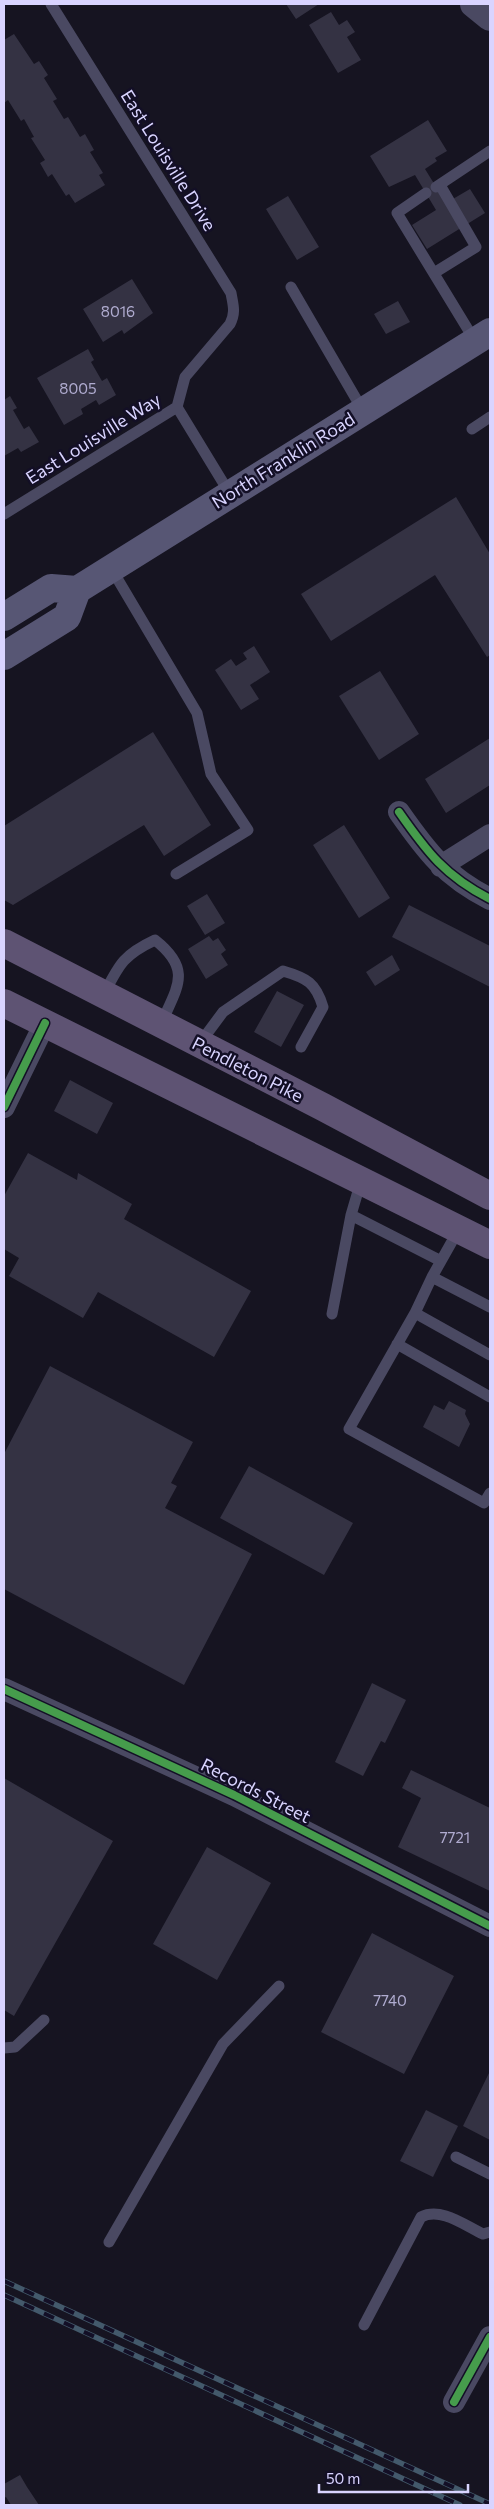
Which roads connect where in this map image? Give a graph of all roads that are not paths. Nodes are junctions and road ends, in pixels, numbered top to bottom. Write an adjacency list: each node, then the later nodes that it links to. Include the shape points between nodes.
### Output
1 (51, 4): 9 (lane, East Louisville Drive, via 231,293 234,315 230,324)
2 (474, 4): 3 (street)
3 (490, 18)
4 (490, 151): 6 (lane, via 438,185 476,246)
5 (426, 194): 6 (lane, via 397,213)
6 (434, 273): 8 (lane)
7 (291, 287): 11 (lane)
8 (483, 336): 11 (main road, North Franklin Road)
9 (201, 357): 10 (lane, East Louisville Way, via 183,380)
10 (177, 407): 14 (lane); 15 (lane, East Louisville Way)
11 (362, 409): 14 (main road, North Franklin Road)
12 (490, 418): 13 (lane)
13 (472, 429)
14 (230, 494): 16 (main road, North Franklin Road)
15 (4, 514)
16 (111, 568): 17 (main road, North Franklin Road); 23 (lane, via 196,713 211,774 248,830)
17 (76, 590): 18 (main road, via 50,588); 19 (main road, via 67,617)
18 (4, 617)
19 (4, 656)
20 (399, 812): 22 (street)
21 (490, 836): 22 (street)
22 (441, 866): 24 (street)
23 (176, 874)
24 (490, 899)
25 (4, 943): 26 (main road, Pendleton Pike)
26 (104, 994): 29 (main road, Pendleton Pike); 29 (lane, via 121,961 155,940 170,952 179,968 177,988)
27 (4, 1003): 28 (main road)
28 (45, 1023): 32 (street); 33 (main road)
29 (161, 1024): 30 (main road, Pendleton Pike)
30 (200, 1044): 31 (lane, via 223,1012 283,971 300,976 318,989 323,1007); 34 (main road, Pendleton Pike)
31 (301, 1047)
32 (4, 1107)
33 (361, 1179): 35 (lane); 36 (main road)
34 (490, 1196)
35 (352, 1215): 38 (lane); 42 (lane)
36 (459, 1229): 37 (main road); 38 (lane)
37 (490, 1245)
38 (441, 1261): 39 (lane)
39 (432, 1277): 40 (lane); 41 (lane)
40 (490, 1307)
41 (415, 1313): 43 (lane); 44 (lane)
42 (332, 1314)
43 (397, 1344): 45 (lane); 46 (lane, via 349,1429 484,1503)
44 (490, 1355)
45 (490, 1397)
46 (490, 1493)
47 (4, 1689): 48 (street, Records Street, via 234,1795)
48 (490, 1926)
49 (279, 1986): 55 (lane, via 223,2044)
50 (44, 2020): 51 (lane, via 15,2047)
51 (4, 2048)
52 (456, 2157): 53 (lane)
53 (490, 2174)
54 (490, 2232): 56 (lane, via 483,2234 439,2213 430,2212 421,2217)
55 (109, 2242)
56 (364, 2325)
57 (490, 2337): 58 (street)
58 (454, 2402)

